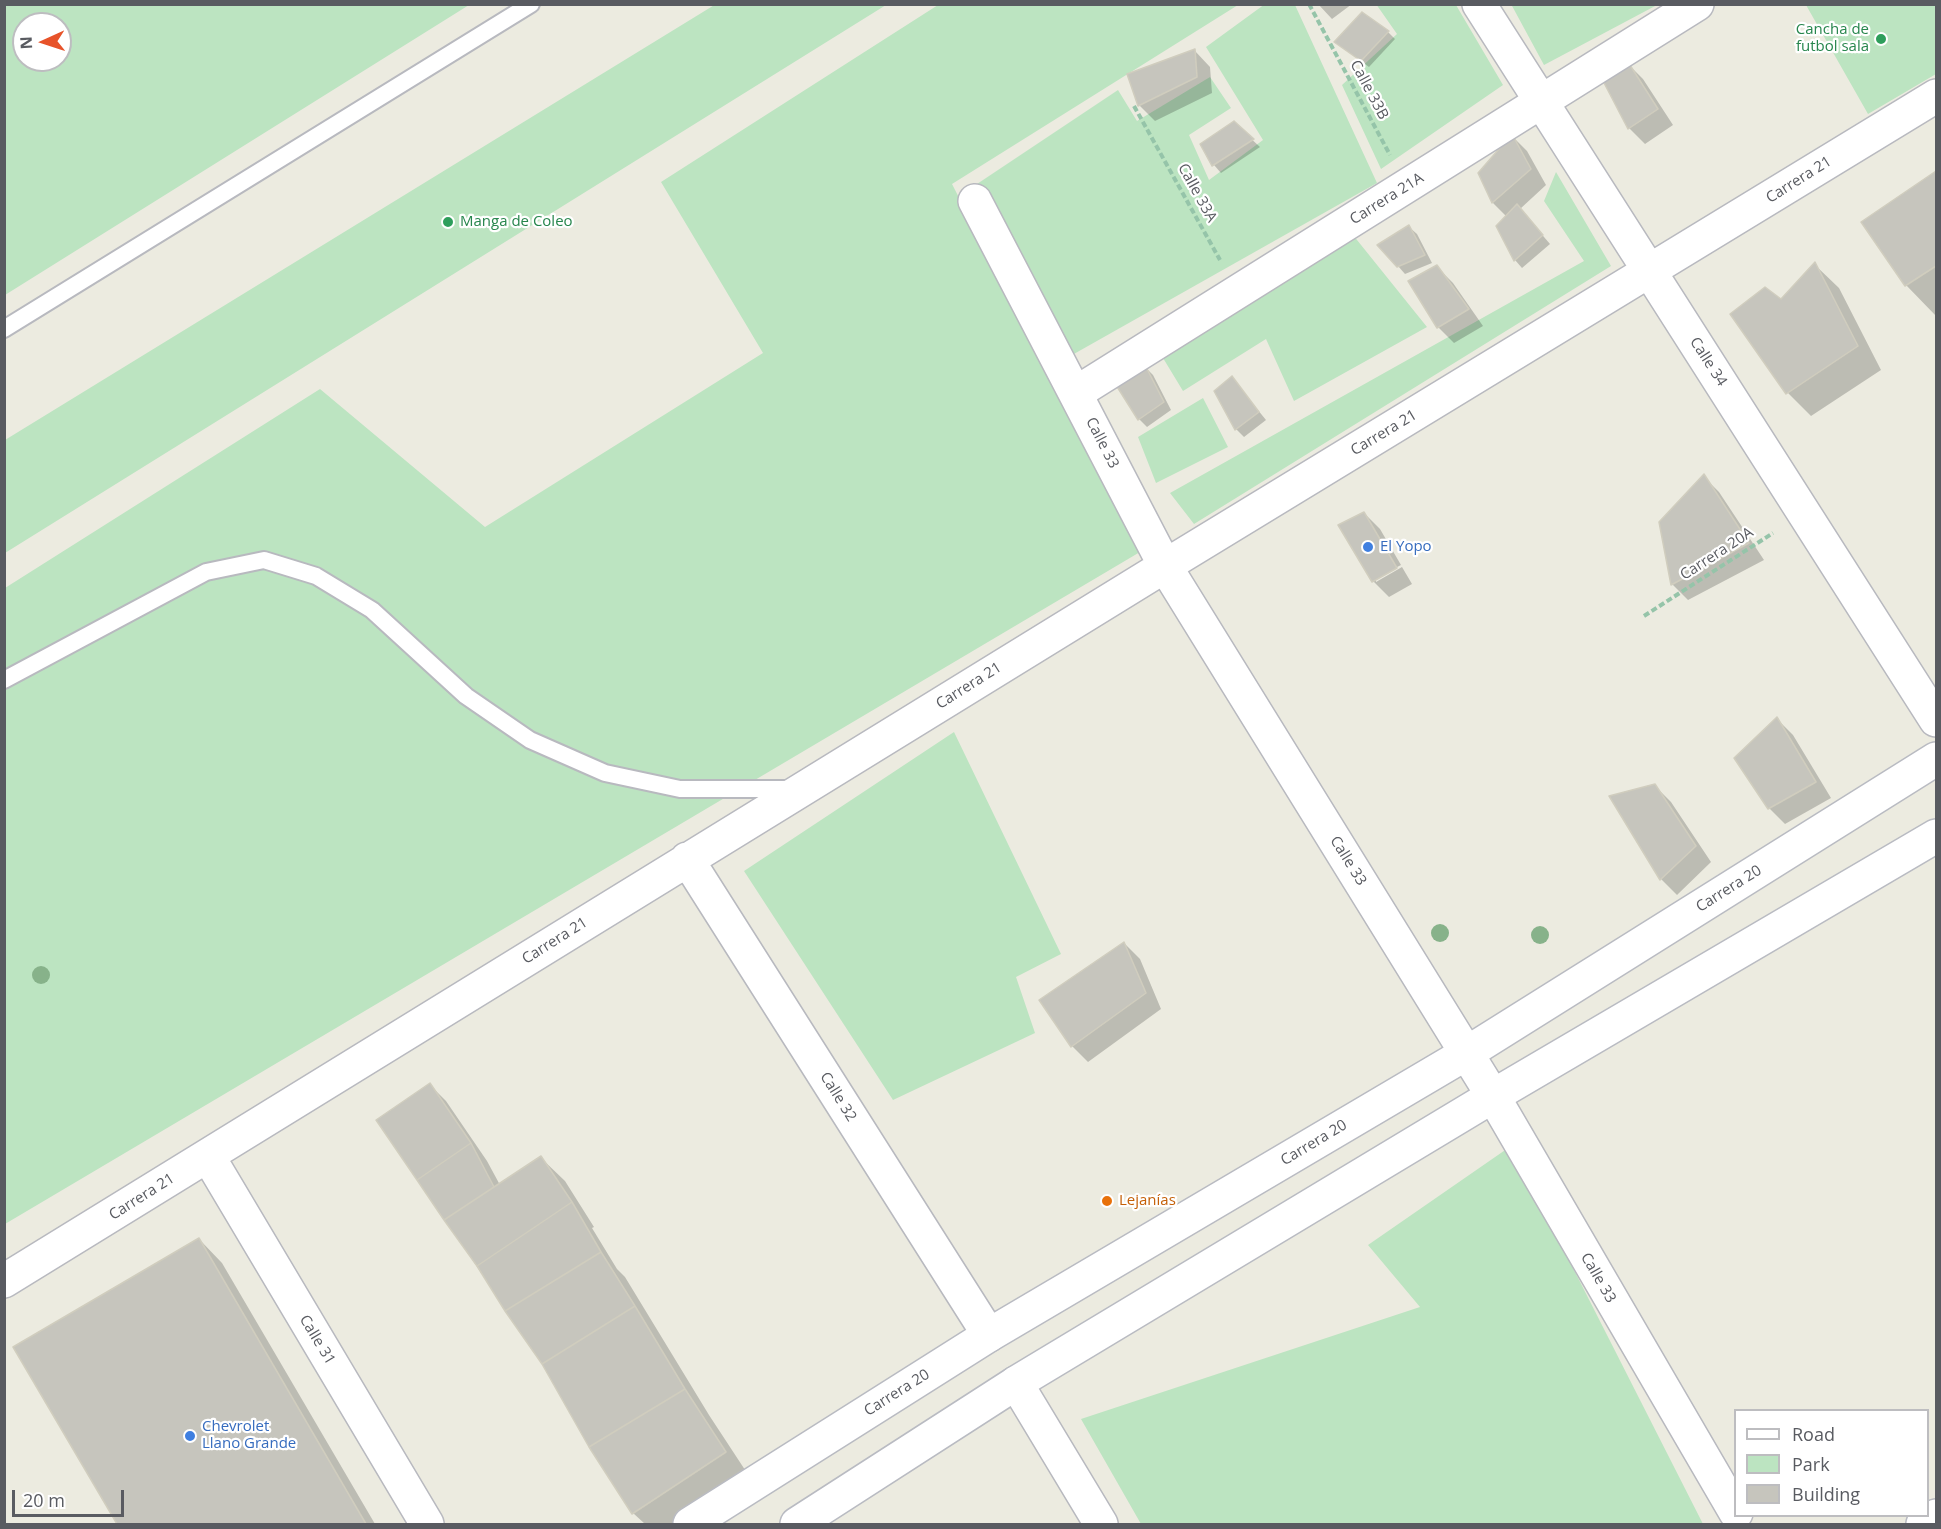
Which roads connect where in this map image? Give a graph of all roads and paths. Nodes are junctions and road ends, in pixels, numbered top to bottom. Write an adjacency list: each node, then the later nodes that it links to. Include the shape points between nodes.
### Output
1 (531, 4): 12 (lane)
2 (1309, 4): 8 (path, Calle 33B)
3 (1479, 4): 6 (street, Calle 34)
4 (1697, 4): 6 (street, Carrera 21A)
5 (1936, 96): 10 (street, Carrera 21)
6 (1542, 102): 8 (street, Carrera 21A); 10 (street, Calle 34)
7 (1134, 106): 11 (path, Calle 33A)
8 (1407, 187): 11 (street, Carrera 21A)
9 (975, 201): 13 (street, Calle 33)
10 (1649, 272): 14 (street, Calle 34); 15 (street, Carrera 21)
11 (1238, 292): 13 (street, Carrera 21A)
12 (4, 329)
13 (1076, 393): 15 (street, Calle 33)
14 (1804, 513): 16 (path, Carrera 20A); 18 (street, Calle 34)
15 (1165, 566): 20 (street, Carrera 21); 23 (street, Calle 33)
16 (1644, 616)
17 (4, 680): 20 (lane, via 206,572 264,560 316,576 372,610 466,696 530,740 605,772 680,789)
18 (1936, 720)
19 (1936, 759): 23 (street, Carrera 20)
20 (803, 789): 22 (street, Carrera 21)
21 (1936, 836): 24 (street)
22 (687, 859): 25 (street, Carrera 21); 27 (street, Calle 32)
23 (1467, 1053): 24 (street, Calle 33); 27 (street, Carrera 20)
24 (1492, 1096): 28 (street); 29 (street, Calle 33)
25 (208, 1156): 26 (street, Carrera 21); 31 (street, Calle 31)
26 (4, 1281)
27 (989, 1335): 32 (street, Carrera 20)
28 (1016, 1383): 33 (street); 34 (street)
29 (1734, 1511)
30 (1936, 1516): 35 (street)
31 (427, 1524)
32 (690, 1524)
33 (797, 1524)
34 (1101, 1524)
35 (1923, 1524)

